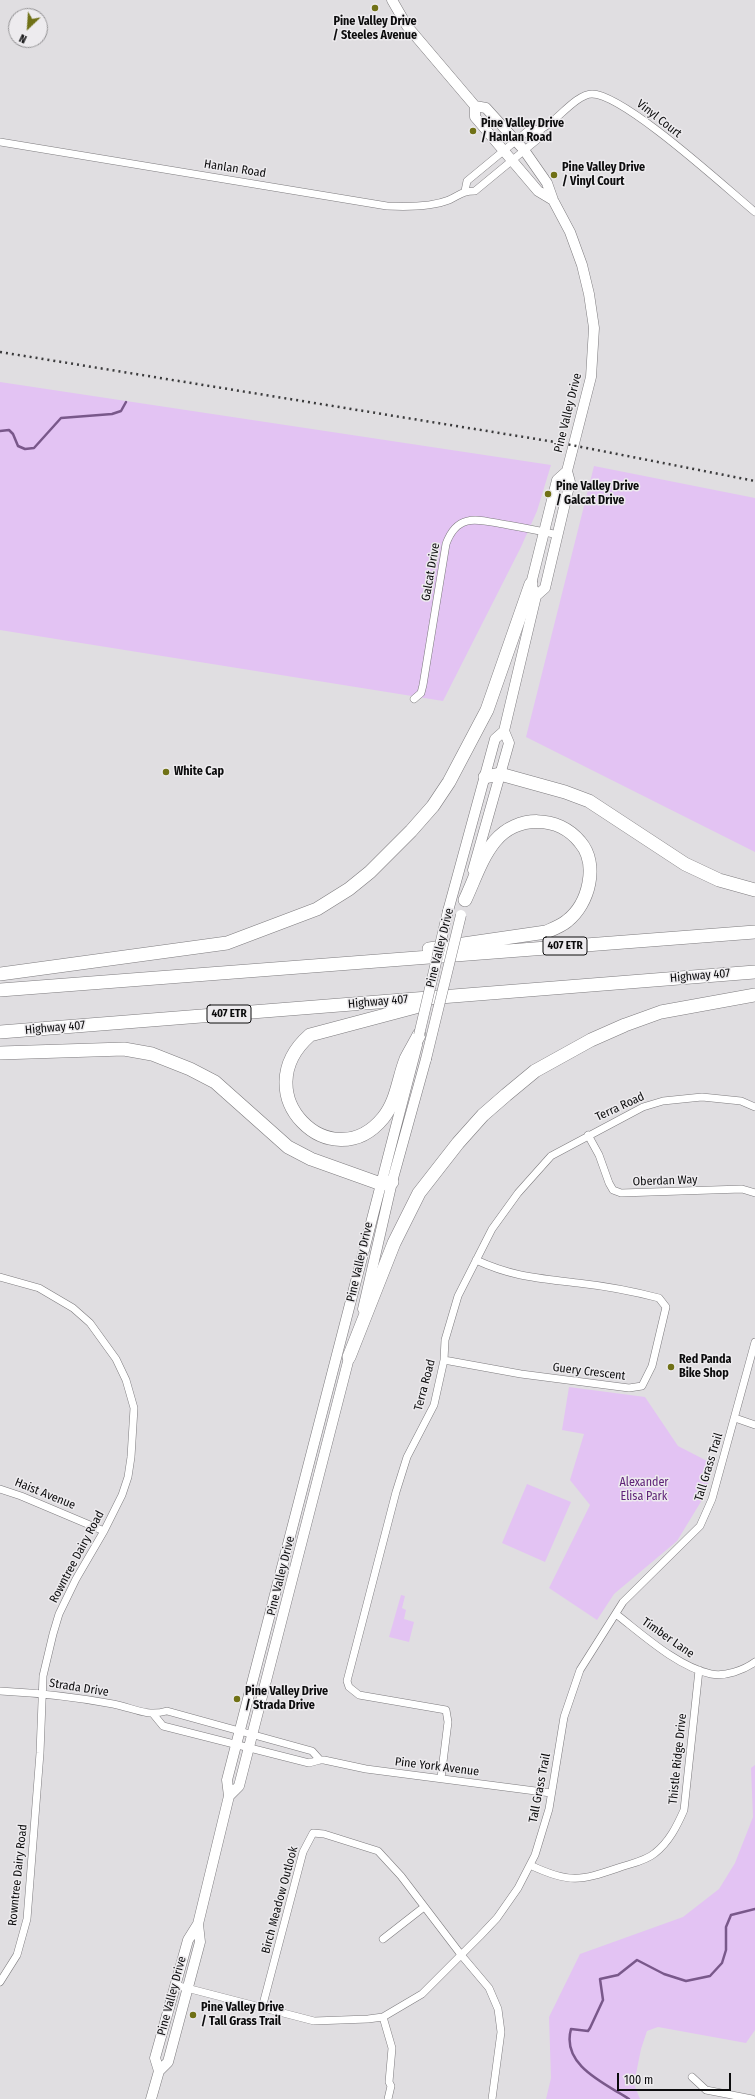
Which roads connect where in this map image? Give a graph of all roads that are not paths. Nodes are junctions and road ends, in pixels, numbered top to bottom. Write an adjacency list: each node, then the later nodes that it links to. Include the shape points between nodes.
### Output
1 (392, 0): 2 (main road, Pine Valley Drive, via 407,26)
2 (475, 106): 4 (main road, Pine Valley Drive, via 486,108); 6 (main road, Pine Valley Drive, via 475,118)
3 (541, 129): 4 (street, Vinyl Court, via 530,129); 7 (street, Vinyl Court, via 538,139); 11 (street, Vinyl Court, via 582,97 591,94 616,101 640,117)
4 (516, 141): 6 (street); 7 (main road, Pine Valley Drive)
5 (0, 142): 9 (street, Hanlan Road, via 387,206 433,204 449,200)
6 (504, 150): 8 (main road, Pine Valley Drive); 9 (street, via 467,181)
7 (524, 150): 8 (street, Vinyl Court); 10 (main road, Pine Valley Drive, via 547,183)
8 (512, 159): 9 (street, Hanlan Road, via 475,191); 10 (main road, Pine Valley Drive, via 538,191)
9 (465, 191)
10 (553, 200): 12 (main road, Pine Valley Drive, via 570,232 582,265 594,328 591,377)
11 (755, 212)
12 (567, 471): 13 (main road, Pine Valley Drive, via 557,480); 14 (main road, Pine Valley Drive, via 570,482)
13 (545, 532): 14 (street, Galcat Drive); 15 (main road, Pine Valley Drive); 17 (street, Galcat Drive, via 475,519 462,523 451,532 446,544 424,685 421,693)
14 (558, 534): 16 (main road, Pine Valley Drive, via 545,588)
15 (531, 584): 16 (main road); 26 (highway, via 487,710 449,782 433,806 411,831 349,889 317,909 227,943)
16 (536, 596): 18 (main road, Pine Valley Drive)
17 (414, 699)
18 (504, 731): 19 (main road, Pine Valley Drive, via 509,743); 20 (main road, Pine Valley Drive, via 495,739)
19 (500, 774): 20 (highway); 21 (highway, via 589,801 685,864 719,880); 22 (main road, Pine Valley Drive)
20 (485, 777): 31 (main road, Pine Valley Drive, bridge, via 448,911)
21 (755, 890)
22 (465, 900): 24 (highway, via 487,852 502,834 518,823 533,821 557,826 573,835 585,849 590,869 588,889 575,912 560,925 546,932 442,946); 36 (main road, Pine Valley Drive, bridge, via 426,1059)
23 (755, 932): 24 (highway, 407 ETR)
24 (374, 960): 27 (highway, 407 ETR)
25 (755, 972): 29 (highway, Highway 407 / 407 ETR)
26 (0, 974)
27 (0, 990)
28 (755, 994): 41 (highway, via 661,1012 590,1040 535,1071 483,1115 419,1193 394,1243)
29 (457, 996): 30 (highway, Highway 407 / 407 ETR); 33 (highway, via 310,1035 299,1045 288,1065 287,1096 302,1122 316,1134 343,1140 360,1136 372,1129 391,1107)
30 (0, 1032)
31 (419, 1035): 33 (highway)
32 (0, 1053): 36 (highway, via 124,1049 152,1054 215,1082 288,1147 311,1159)
33 (412, 1054): 36 (main road, Pine Valley Drive)
34 (755, 1106): 35 (street, Terra Road, via 741,1101 702,1097 663,1101 643,1107)
35 (588, 1135): 37 (street, Oberdan Way, via 613,1190 622,1194 742,1190); 38 (street, Terra Road, via 551,1156 525,1183 492,1229)
36 (387, 1183): 41 (main road, Pine Valley Drive, via 366,1296); 53 (main road, Pine Valley Drive)
37 (755, 1193)
38 (476, 1260): 42 (street, Terra Road, via 458,1296 445,1340); 42 (street, Guery Crescent, via 520,1276 608,1286 660,1298 666,1307 652,1366 642,1386 629,1388 521,1374)
39 (0, 1277): 46 (street, Rowntree Dairy Road, via 39,1288 73,1308 90,1323 116,1359 126,1380 134,1408 131,1457 122,1495)
40 (755, 1342): 43 (street, Tall Grass Trail)
41 (349, 1358): 54 (main road, Pine Valley Drive)
42 (444, 1360): 58 (street, Terra Road, via 434,1405 407,1457 396,1492 347,1681 349,1687 359,1694 446,1710 448,1722)
43 (735, 1418): 44 (street); 47 (street, Tall Grass Trail, via 716,1489 700,1526 632,1592)
44 (755, 1425)
45 (0, 1489): 46 (street, Haist Avenue)
46 (104, 1531): 51 (street, Rowntree Dairy Road, via 89,1554 59,1614 44,1676)
47 (616, 1614): 49 (street, Timber Lane, via 682,1662); 59 (street, Tall Grass Trail, via 573,1686 564,1717)
48 (755, 1662): 49 (street, Timber Lane, via 742,1669 722,1674 713,1675)
49 (699, 1670): 61 (street, Thistle Ridge Drive, via 684,1810 677,1827 665,1843 655,1854 581,1879 557,1877)
50 (0, 1691): 51 (street, Strada Drive)
51 (43, 1694): 52 (street, Strada Drive, via 114,1705); 66 (street, Rowntree Dairy Road, via 26,1919 17,1955)
52 (154, 1715): 53 (street, Strada Drive, via 167,1711); 55 (street, Strada Drive, via 163,1726)
53 (240, 1731): 54 (street, Strada Drive); 55 (main road, Pine Valley Drive)
54 (253, 1734): 56 (main road, Pine Valley Drive); 57 (street, Pine York Avenue, via 312,1751)
55 (236, 1745): 56 (street, Pine York Avenue); 60 (main road, Pine Valley Drive, via 227,1780)
56 (249, 1749): 57 (street, Pine York Avenue, via 309,1763); 60 (main road, Pine Valley Drive, via 239,1786)
57 (320, 1760): 58 (street, Pine York Avenue, via 366,1769)
58 (441, 1778): 59 (street, Pine York Avenue)
59 (551, 1793): 61 (street, Tall Grass Trail, via 538,1846)
60 (229, 1796): 63 (main road, Pine Valley Drive)
61 (530, 1865): 65 (street, Tall Grass Trail, via 497,1918)
62 (424, 1907): 64 (street); 65 (street, Birch Meadow Outlook); 69 (street, Birch Meadow Outlook, via 389,1861 378,1851 313,1833 303,1852)
63 (198, 1924): 67 (main road, Pine Valley Drive, via 188,1940); 68 (main road, Pine Valley Drive, via 200,1942)
64 (383, 1939)
65 (462, 1956): 70 (street, Tall Grass Trail, via 422,1994); 75 (street, Birch Meadow Outlook, via 489,1988 500,2018 501,2042 497,2054)
66 (0, 1982)
67 (175, 1985): 68 (street, Tall Grass Trail); 71 (main road, Pine Valley Drive, via 155,2058)
68 (187, 1988): 69 (street, Tall Grass Trail); 71 (main road, Pine Valley Drive, via 168,2062)
69 (262, 2008): 70 (street, Tall Grass Trail, via 296,2018 326,2022)
70 (383, 2016): 74 (street, via 392,2048)
71 (159, 2071): 73 (main road, Pine Valley Drive)
72 (692, 2077): 76 (street, via 706,2090)
73 (151, 2099)
74 (388, 2099)
75 (492, 2099)
76 (752, 2099)

